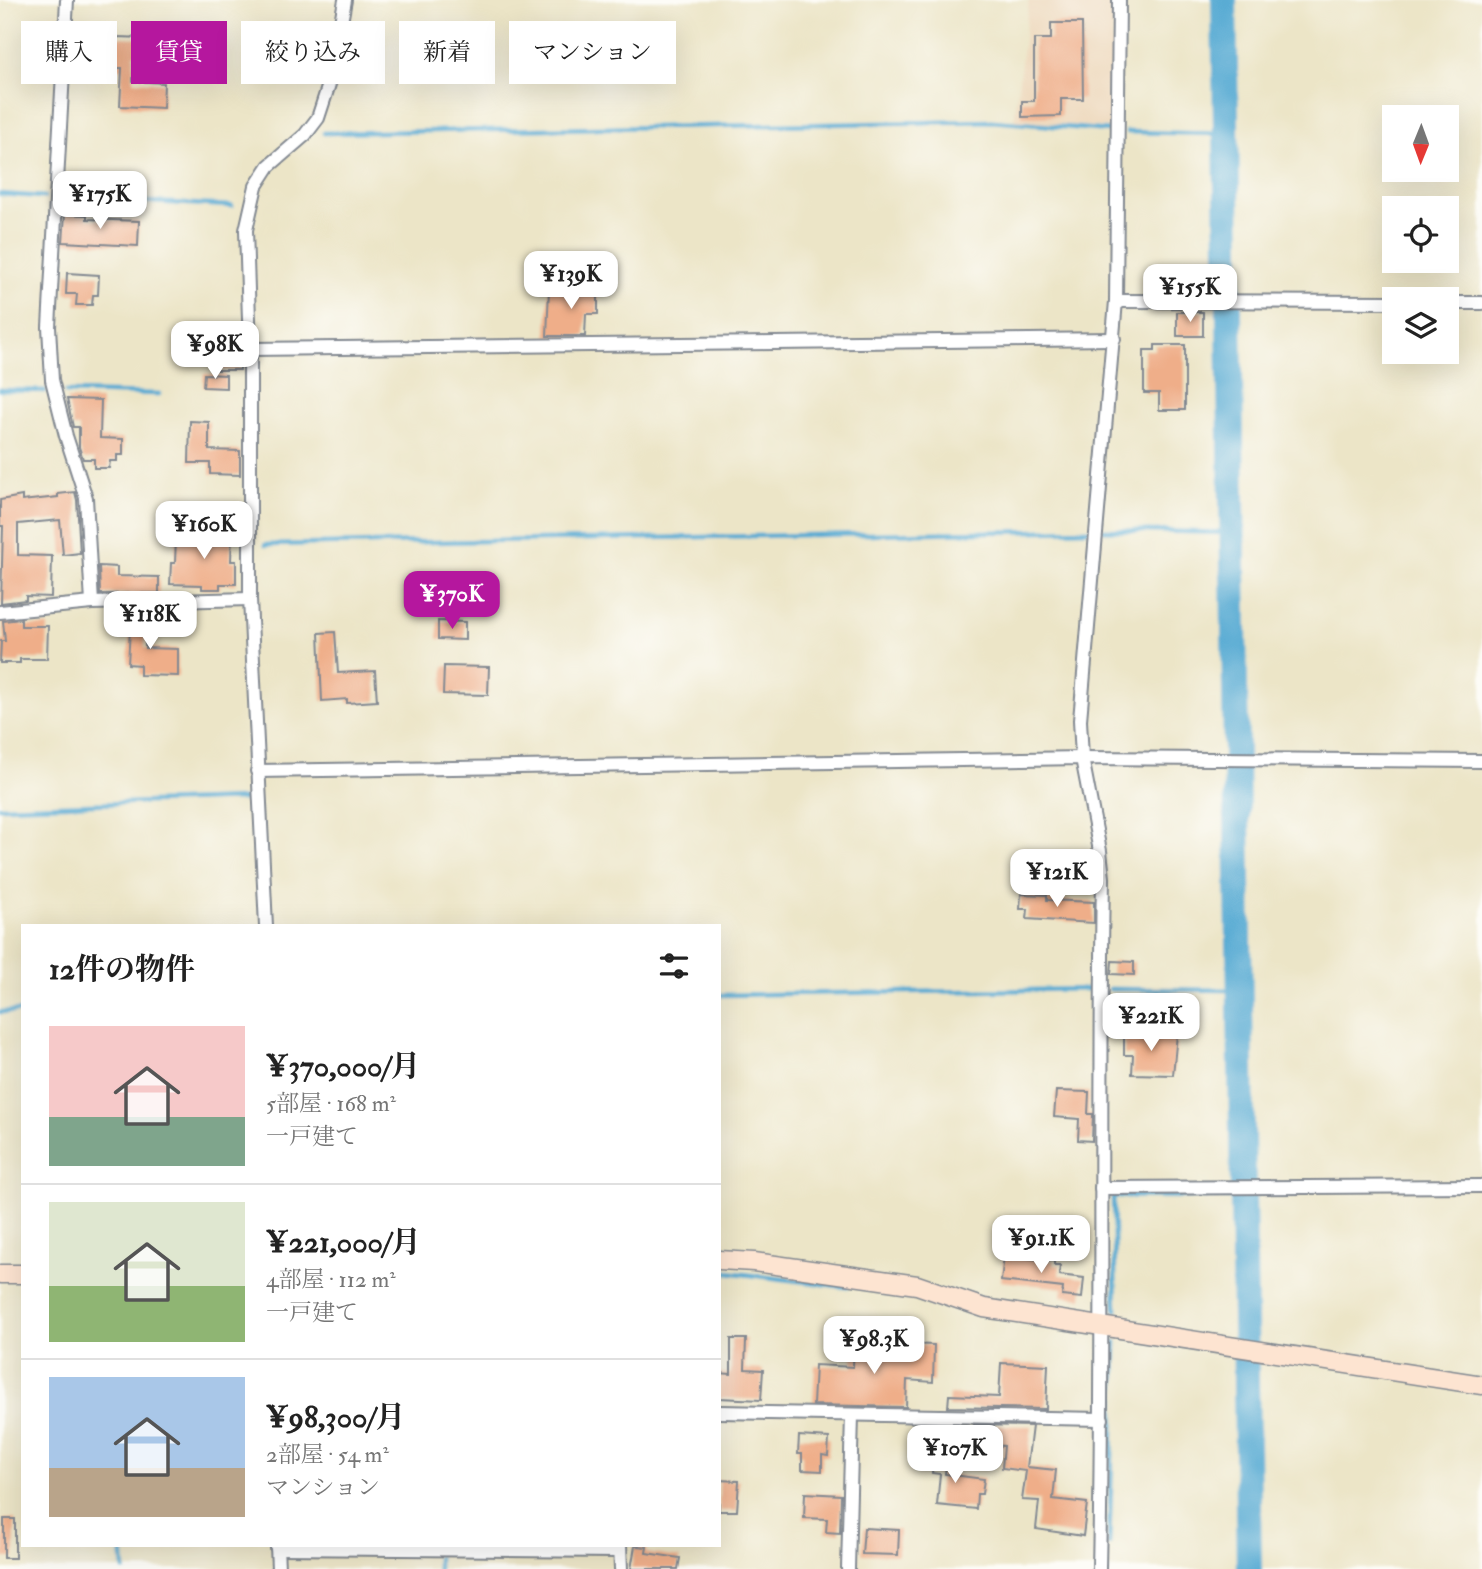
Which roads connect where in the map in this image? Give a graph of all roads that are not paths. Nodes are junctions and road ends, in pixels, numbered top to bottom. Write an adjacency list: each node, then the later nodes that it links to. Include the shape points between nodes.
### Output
1 (67, 0): 11 (street, via 49,327 52,380 86,498)
2 (345, 0): 9 (street, via 331,78 318,118 269,166 256,186 246,230)
3 (1119, 0): 4 (street)
4 (1116, 301): 5 (street); 8 (street)
5 (1382, 302)
6 (1459, 303): 7 (street)
7 (1482, 303)
8 (1114, 339): 9 (street); 13 (street, via 1083,676)
9 (250, 349): 10 (street)
10 (250, 599): 11 (street); 15 (street)
11 (92, 603): 12 (street)
12 (0, 612)
13 (1082, 758): 14 (street); 15 (street); 18 (street, via 1102,878)
14 (1482, 761)
15 (257, 771): 16 (street)
16 (266, 924)
17 (1482, 1186): 18 (street)
18 (1101, 1188): 22 (street)
19 (721, 1260): 22 (street, via 918,1284 984,1308)
20 (0, 1274): 21 (street)
21 (21, 1274)
22 (1102, 1328): 23 (street); 26 (street)
23 (1482, 1385)
24 (721, 1412): 25 (street)
25 (852, 1415): 26 (street); 31 (street)
26 (1102, 1419): 32 (street)
27 (277, 1547): 28 (street); 29 (street)
28 (620, 1548): 30 (street)
29 (278, 1569)
30 (621, 1569)
31 (848, 1569)
32 (1098, 1569)

